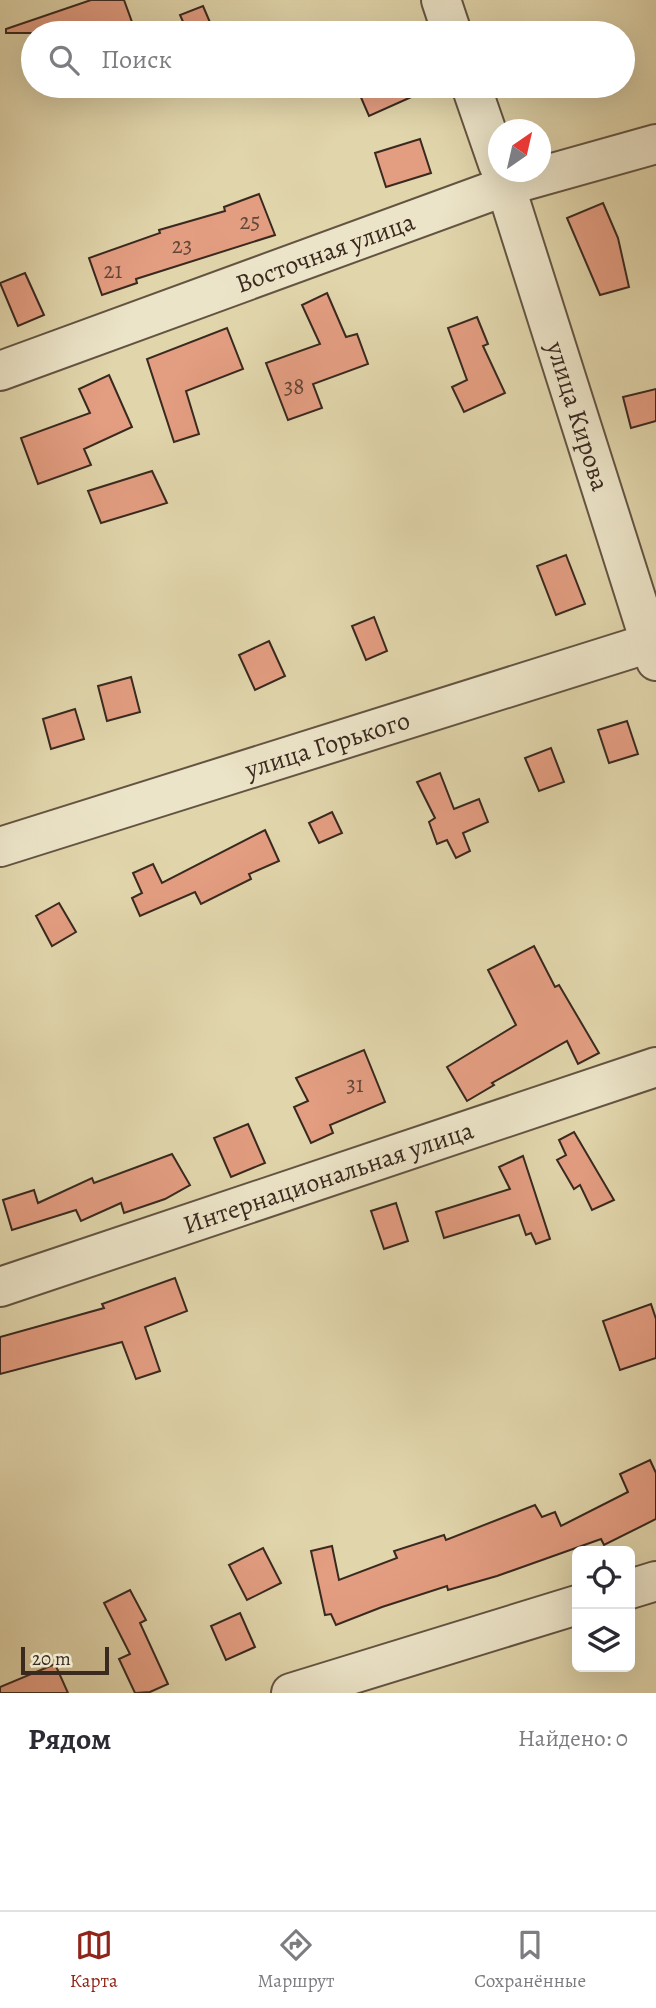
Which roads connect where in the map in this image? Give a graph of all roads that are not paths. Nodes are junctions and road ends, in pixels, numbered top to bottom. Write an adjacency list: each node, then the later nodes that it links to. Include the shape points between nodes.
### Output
1 (441, 0): 2 (street)
2 (448, 21)
3 (475, 98): 4 (street, улица Кирова)
4 (488, 134)
5 (656, 144): 6 (street, Восточная улица)
6 (551, 164)
7 (488, 179): 9 (street, Восточная улица)
8 (505, 182): 10 (street, улица Кирова)
9 (0, 371)
10 (654, 649): 11 (street, улица Горького)
11 (0, 847)
12 (656, 1067): 13 (street, Интернациональная улица)
13 (0, 1287)
14 (656, 1581): 15 (street)
15 (635, 1587)
16 (572, 1607): 17 (street)
17 (291, 1693)

